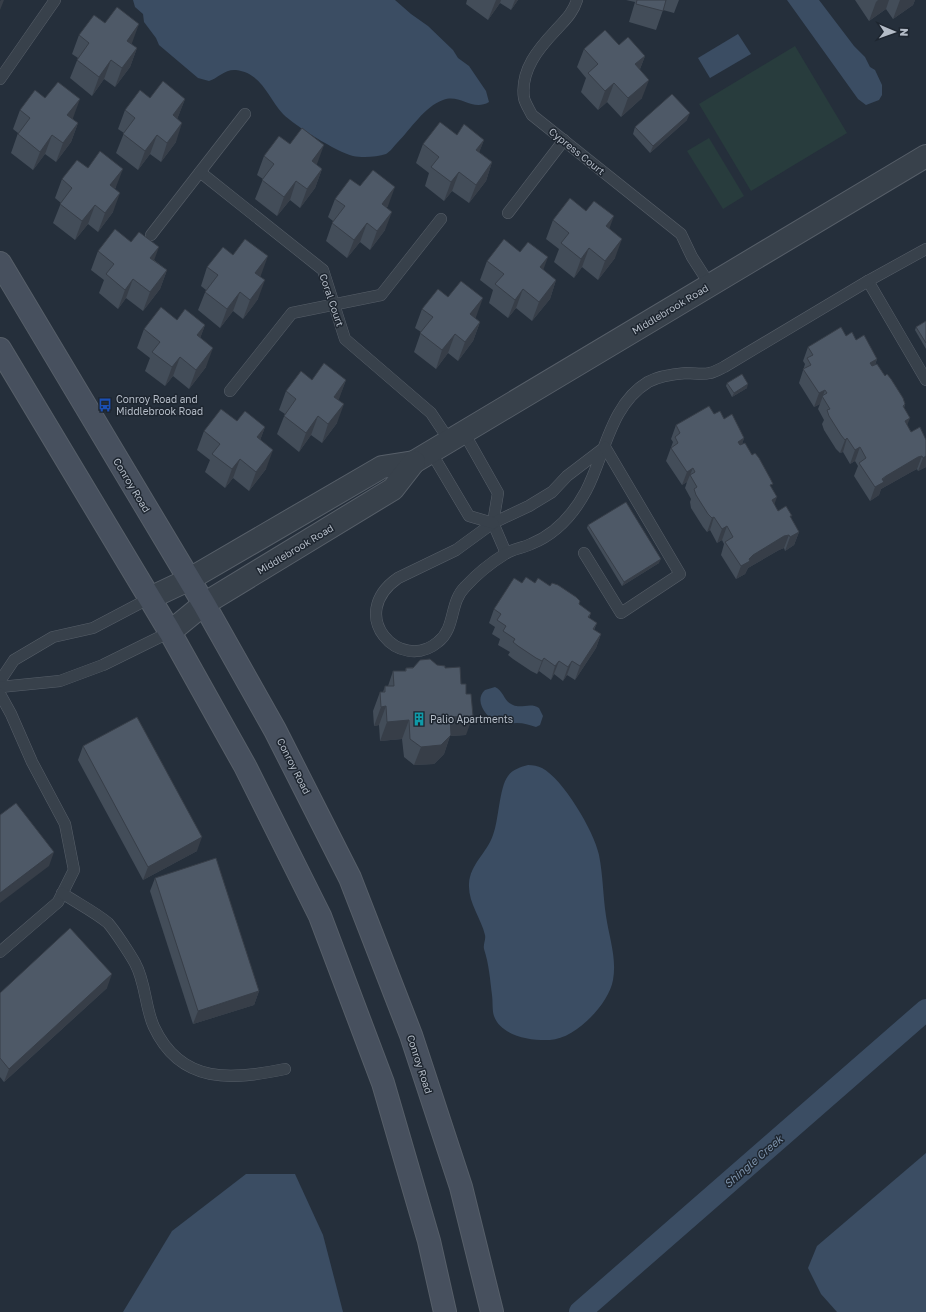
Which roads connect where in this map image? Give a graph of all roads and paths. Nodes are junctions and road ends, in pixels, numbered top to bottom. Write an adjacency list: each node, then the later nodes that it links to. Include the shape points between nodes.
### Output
1 (55, 0): 3 (lane)
2 (577, 0): 5 (lane, Cypress Court, via 574,11 537,50 524,82 524,98 532,115)
3 (0, 79)
4 (245, 114): 7 (lane)
5 (564, 140): 8 (lane); 14 (lane, Cypress Court, via 681,234)
6 (926, 156): 14 (street, Middlebrook Road)
7 (200, 172): 10 (lane); 15 (lane, Coral Court, via 323,270)
8 (508, 213)
9 (441, 219): 15 (lane, via 381,295)
10 (151, 235)
11 (926, 250): 13 (lane)
12 (0, 263): 25 (main road, Conroy Road)
13 (868, 281): 17 (lane); 20 (lane, via 711,373 668,376 648,382 622,409)
14 (710, 285): 19 (street, Middlebrook Road)
15 (334, 305): 18 (lane, via 292,313); 19 (lane, Coral Court, via 345,339)
16 (0, 349): 26 (main road)
17 (926, 380)
18 (230, 392)
19 (456, 436): 21 (street, Middlebrook Road); 22 (lane, Coral Court, via 498,493)
20 (605, 447): 22 (lane, via 567,476 552,492); 23 (lane, via 586,491 570,517 554,532 532,544); 24 (lane, via 680,574 621,613)
21 (422, 457): 22 (lane, via 469,516); 25 (street, Middlebrook Road, via 382,467); 27 (street, Middlebrook Road, via 393,489)
22 (493, 523): 23 (lane); 23 (lane, via 456,550 390,583 378,598 376,606 381,634 396,646 413,651 423,650 438,643 446,634 459,594)
23 (506, 553)
24 (584, 553)
25 (188, 580): 26 (street, Middlebrook Road); 27 (main road, Conroy Road)
26 (150, 598): 28 (main road); 29 (lane, via 93,628 53,637 14,660)
27 (204, 604): 28 (street, Middlebrook Road); 36 (main road, Conroy Road, via 275,730 350,878 413,1042 460,1187)
28 (170, 632): 30 (lane, via 103,665 60,681); 35 (main road, via 245,766 320,916 383,1083 429,1241)
29 (0, 682)
30 (0, 687)
31 (0, 694): 32 (lane, via 32,762 66,824 74,870)
32 (62, 893): 33 (lane, via 58,902); 34 (lane, via 108,924 136,964 154,1027 174,1056 199,1072 234,1076)
33 (0, 952)
34 (285, 1069)
35 (445, 1312)
36 (492, 1312)

